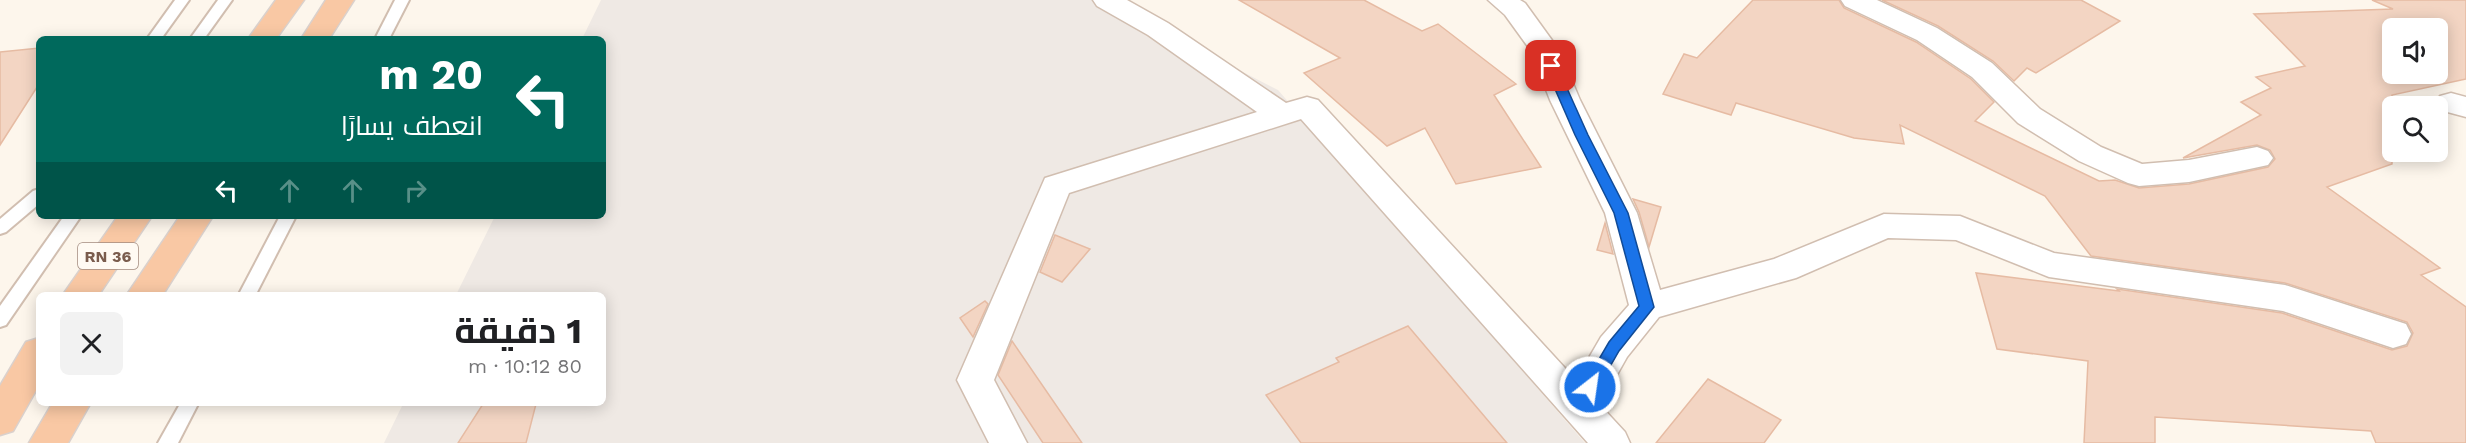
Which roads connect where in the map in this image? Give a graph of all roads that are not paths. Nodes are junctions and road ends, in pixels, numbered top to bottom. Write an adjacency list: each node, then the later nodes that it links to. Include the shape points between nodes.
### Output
1 (182, 0): 9 (lane)
2 (225, 0): 10 (lane)
3 (290, 0): 11 (highway)
4 (340, 0): 12 (highway)
5 (402, 0): 13 (lane)
6 (1107, 0): 14 (street, via 1158,29)
7 (1502, 0): 25 (street, via 1515,9 1545,50 1565,100 1621,213)
8 (1856, 0): 15 (street, via 1927,34 1982,70 2029,117 2090,154 2139,175 2189,171)
9 (156, 36)
10 (199, 36)
11 (264, 36)
12 (317, 36)
13 (384, 36)
14 (1282, 114): 31 (street, via 1307,107); 35 (street, via 1056,186 975,380)
15 (2257, 158)
16 (36, 198): 21 (lane)
17 (71, 219): 26 (lane)
18 (134, 219): 22 (highway, RN 36)
19 (195, 219): 23 (highway)
20 (286, 219): 24 (lane)
21 (0, 228)
22 (83, 292)
23 (145, 292)
24 (248, 292)
25 (1647, 307): 27 (street, via 1784,269 1884,226 1960,228 2049,265 2285,298); 31 (street, via 1614,346)
26 (0, 320)
27 (2393, 334)
28 (36, 357): 32 (highway)
29 (70, 406): 33 (highway)
30 (188, 406): 34 (lane)
31 (1579, 408): 36 (street)
32 (0, 420)
33 (48, 443)
34 (168, 443)
35 (1008, 443)
36 (1611, 443)

